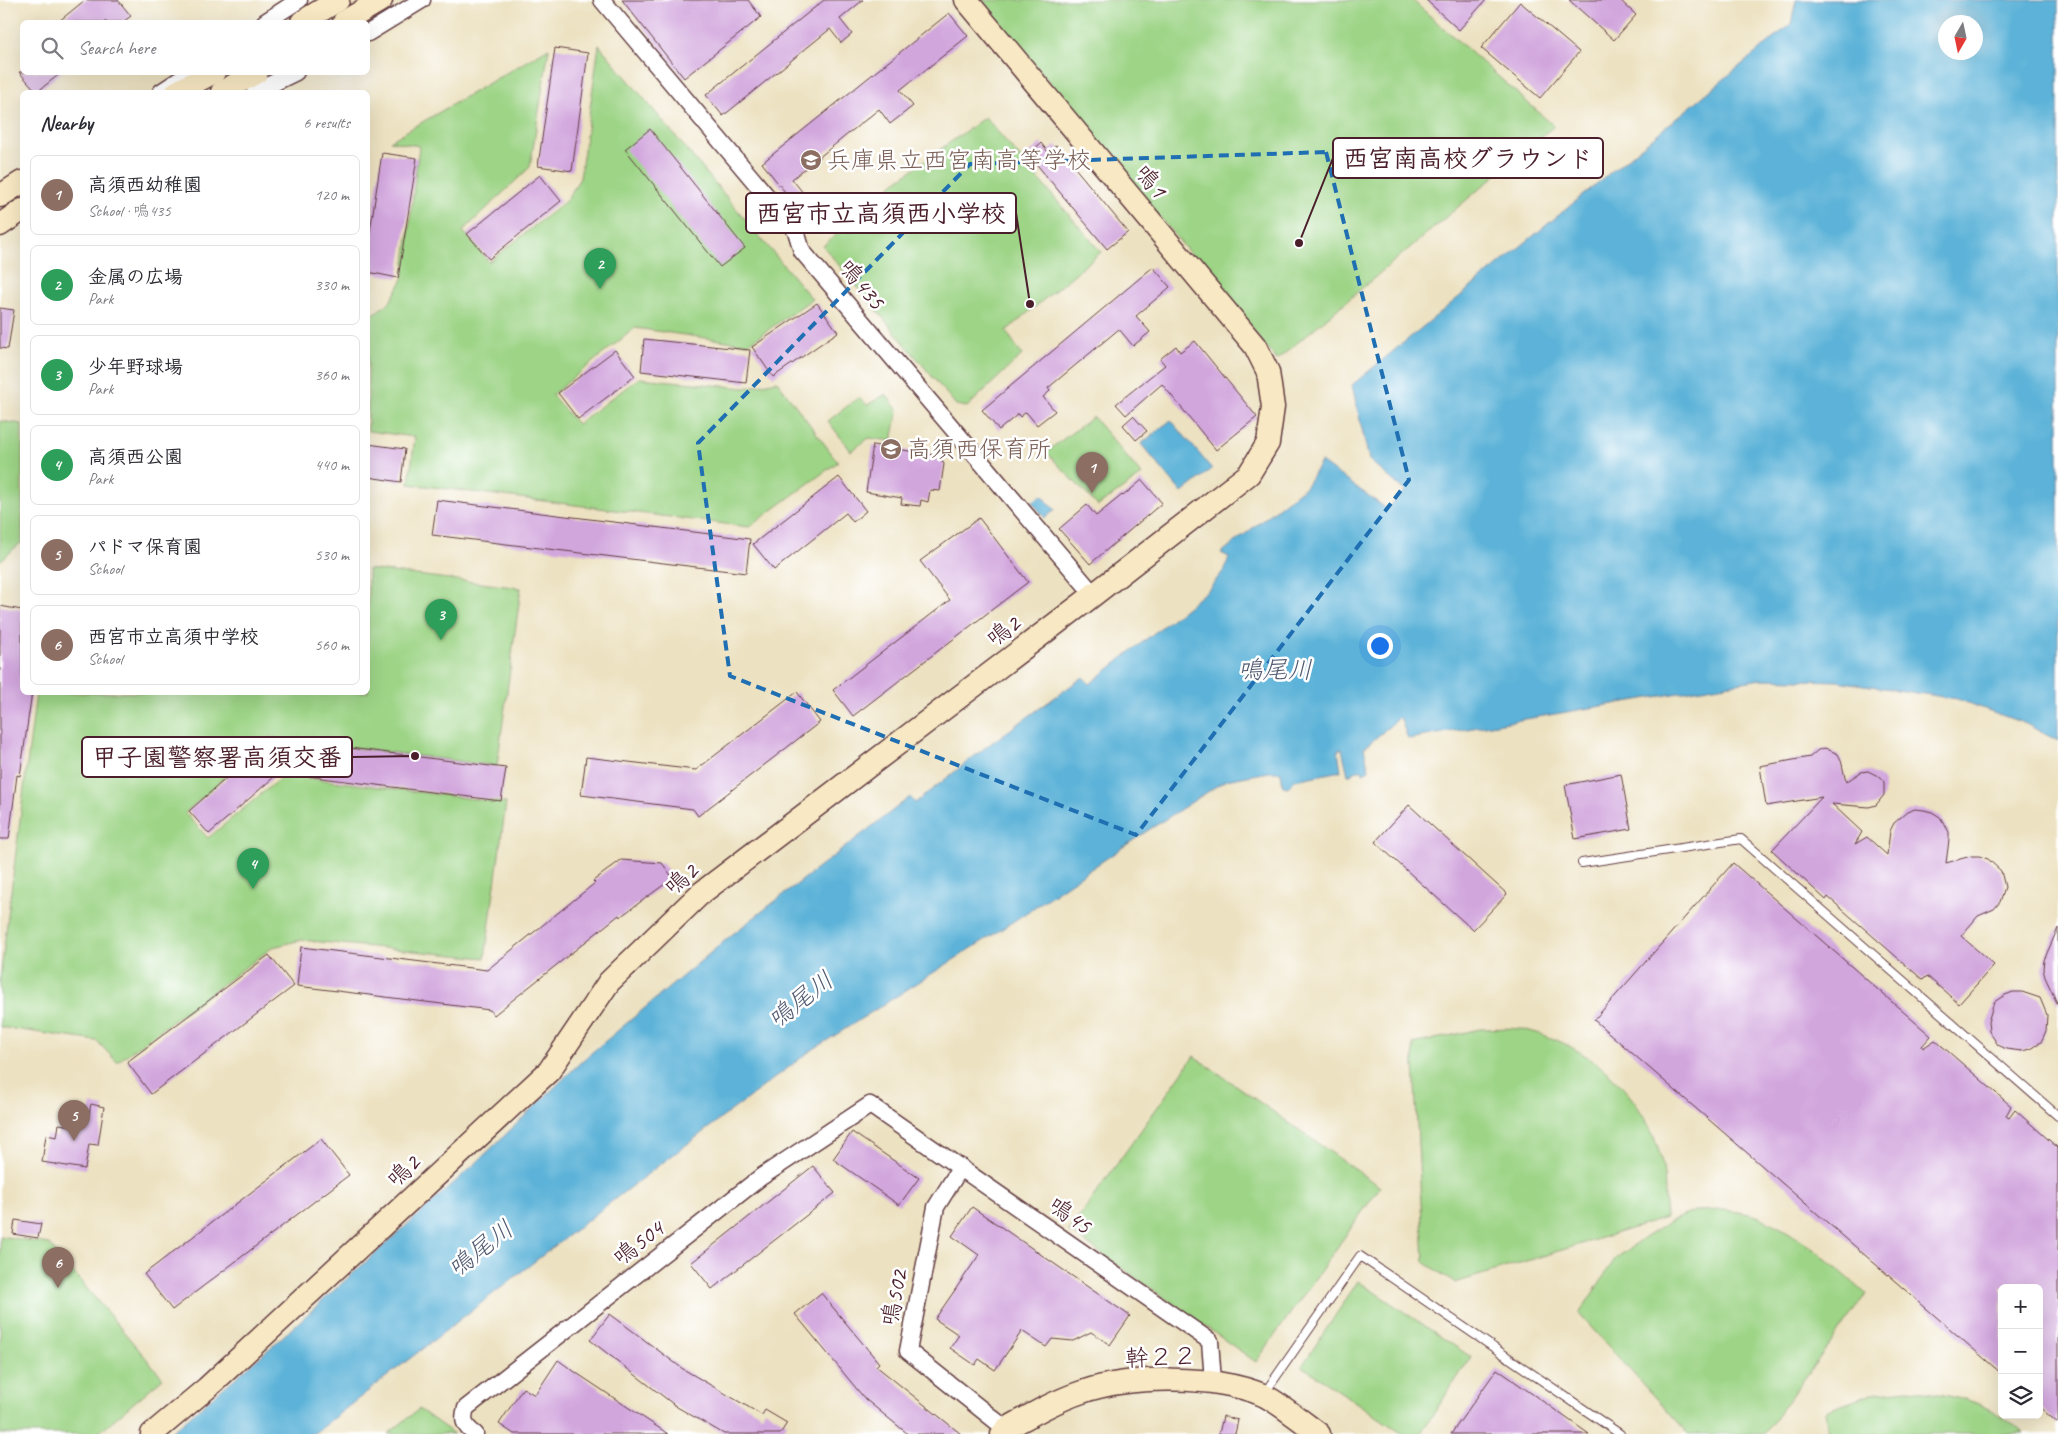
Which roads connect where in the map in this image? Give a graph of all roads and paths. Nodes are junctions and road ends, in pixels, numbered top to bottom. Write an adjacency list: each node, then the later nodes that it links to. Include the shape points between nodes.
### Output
1 (299, 0): 7 (street)
2 (381, 0): 9 (street)
3 (422, 0): 10 (street)
4 (602, 0): 24 (street, 鳴435, via 796,230 802,251)
5 (966, 0): 23 (street, 鳴1, via 1255,346 1268,372)
6 (332, 4): 8 (street)
7 (268, 20)
8 (305, 20)
9 (347, 20)
10 (370, 32)
11 (186, 75): 15 (street)
12 (208, 75): 16 (street)
13 (252, 75): 17 (street)
14 (290, 75): 18 (street)
15 (164, 90)
16 (181, 90)
17 (226, 90)
18 (259, 90)
19 (20, 183): 20 (street)
20 (0, 196)
21 (20, 211): 22 (street)
22 (0, 224)
23 (1273, 407): 24 (street, 鳴2, via 1268,443 1249,474)
24 (1094, 595): 32 (street, 鳴2, via 700,894 609,982 549,1071 207,1388)
25 (1582, 863): 27 (lane, via 1741,839)
26 (870, 1105): 28 (street, 鳴45); 33 (street, 鳴504, via 761,1177 466,1408 463,1418 466,1428)
27 (2058, 1116)
28 (961, 1167): 29 (street, 鳴45, via 1210,1341); 31 (street, 鳴502, via 936,1207 908,1351)
29 (1213, 1381): 30 (street, 幹２２); 31 (street, 幹２２, via 1161,1380 1083,1391 1047,1406)
30 (1263, 1396): 34 (street, 幹２２); 35 (lane, via 1360,1256)
31 (1006, 1432)
32 (152, 1434)
33 (475, 1434)
34 (1320, 1434)
35 (1620, 1434)

